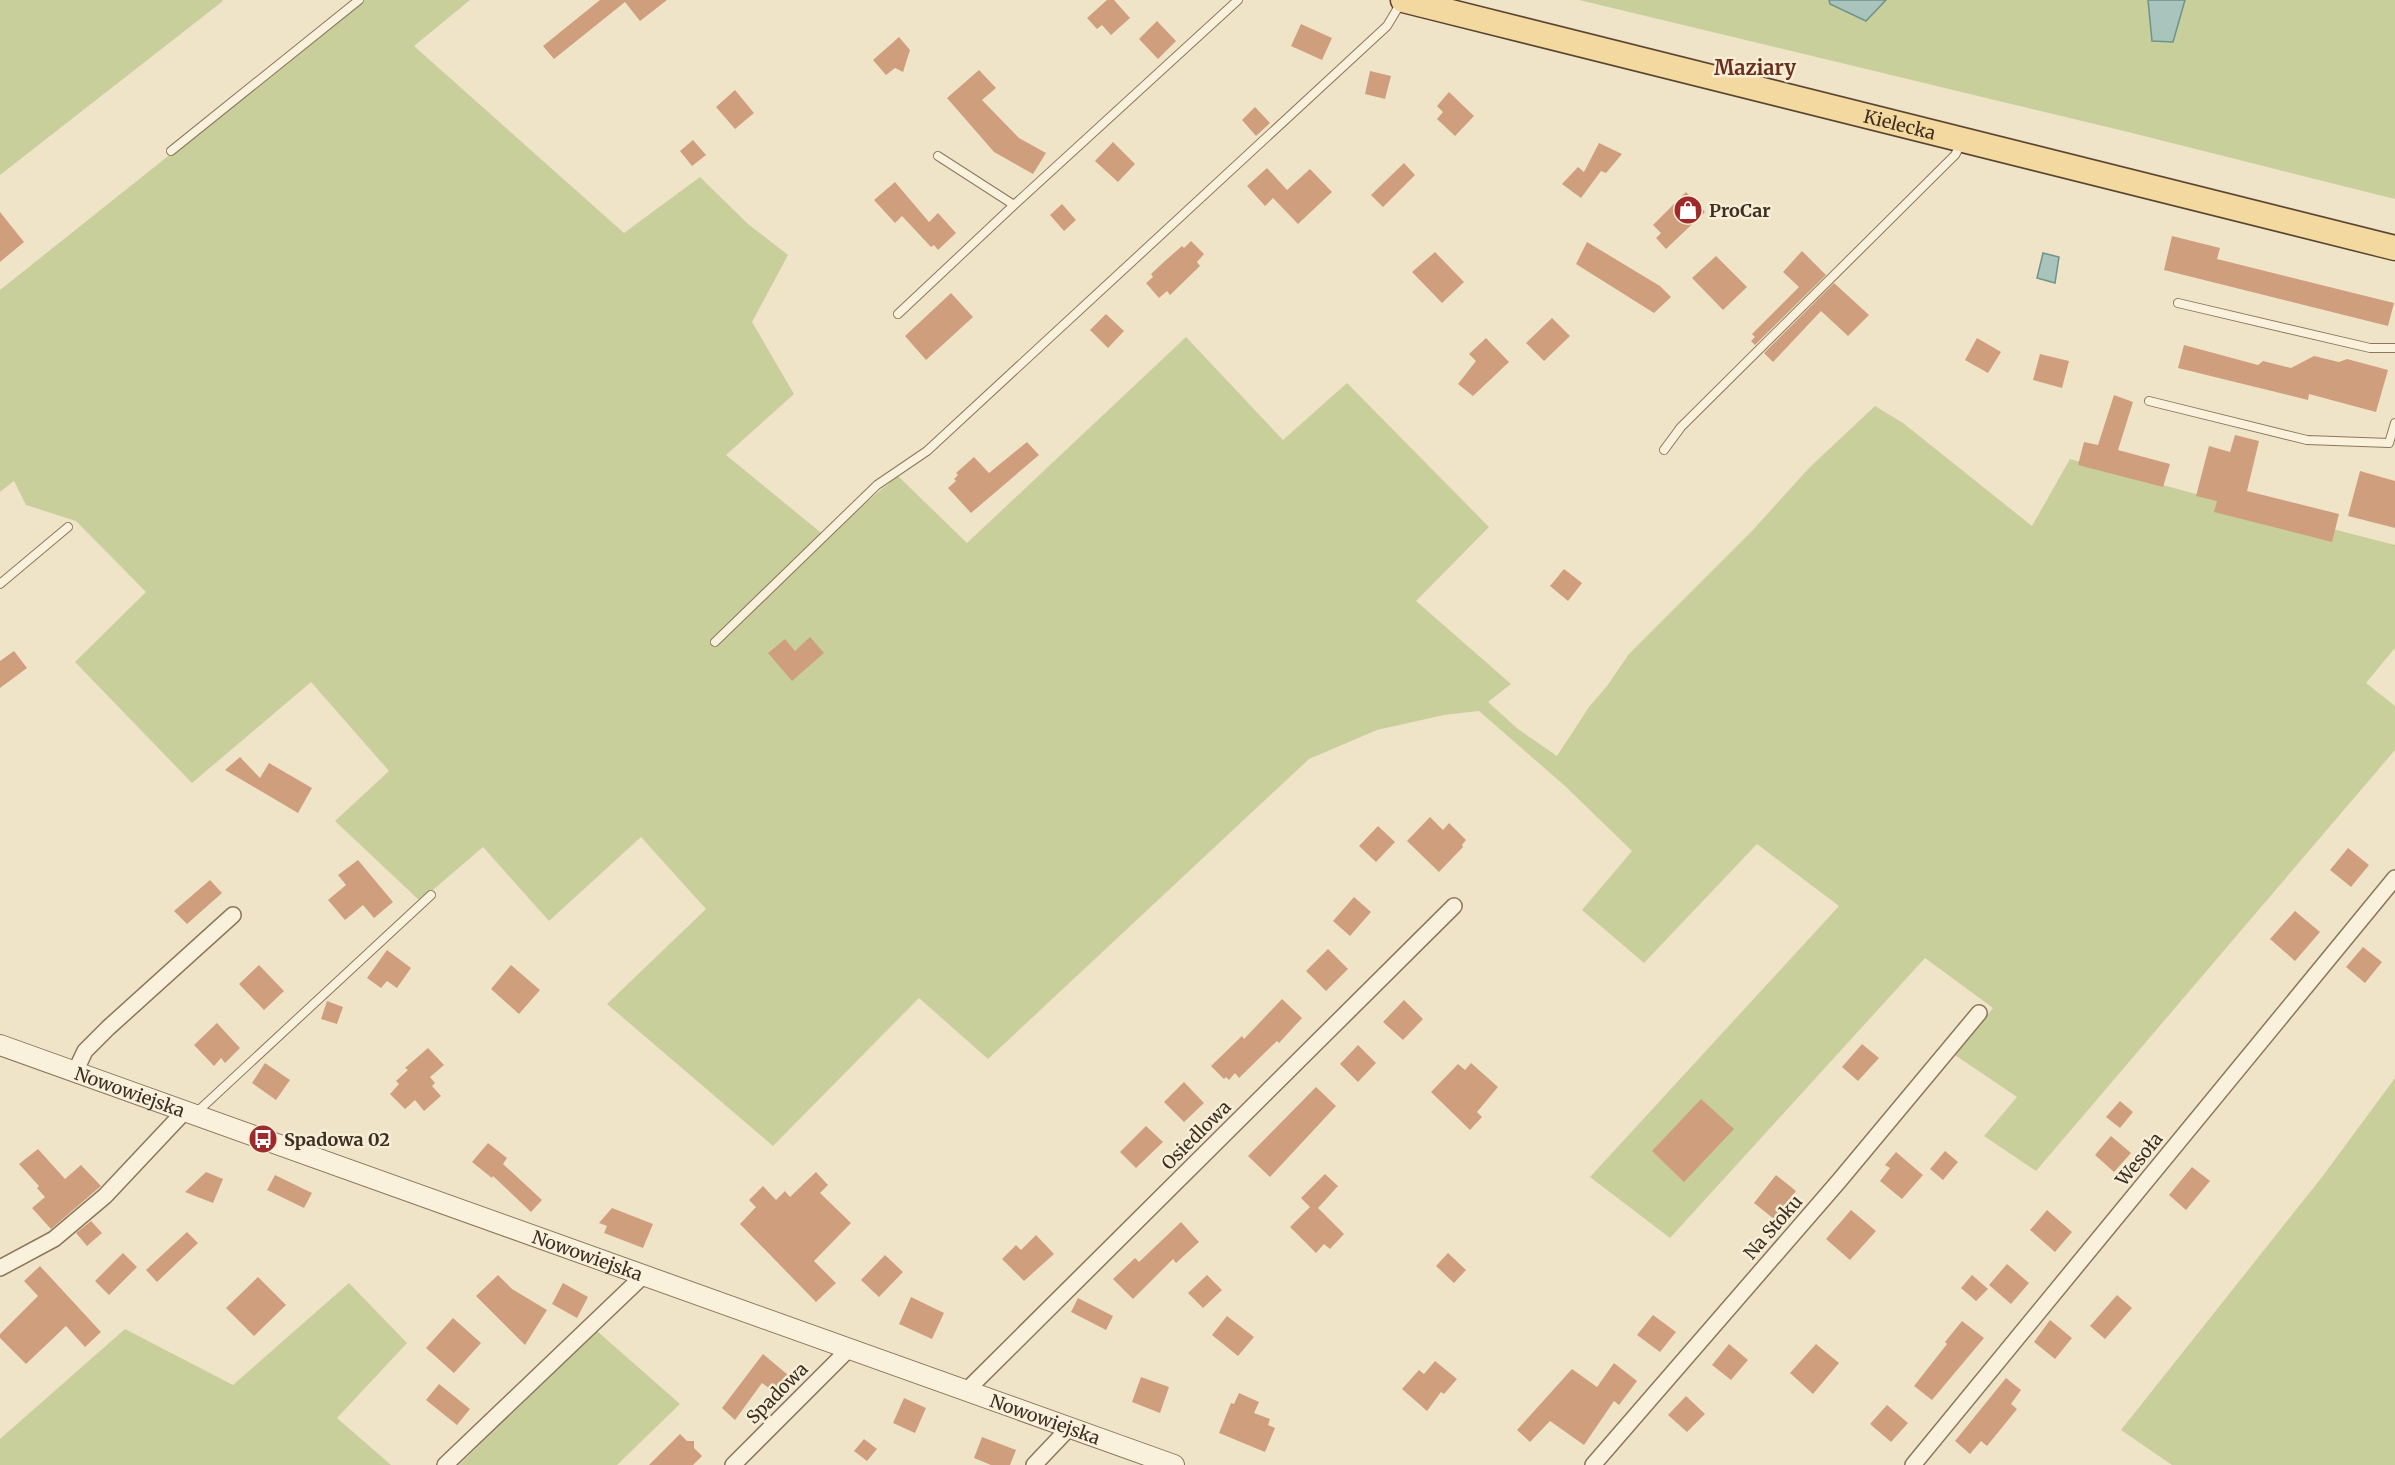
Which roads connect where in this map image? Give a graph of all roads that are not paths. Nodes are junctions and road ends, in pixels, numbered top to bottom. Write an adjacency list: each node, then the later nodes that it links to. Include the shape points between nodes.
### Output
1 (359, 0): 5 (lane)
2 (1238, 0): 7 (lane)
3 (1403, 0): 4 (main road, Kielecka); 17 (lane, via 1387,27 927,452 877,485)
4 (1964, 140): 8 (main road, Kielecka); 14 (lane, via 1954,155 1681,427)
5 (171, 151)
6 (938, 156): 7 (lane)
7 (1014, 205): 10 (lane)
8 (2395, 248)
9 (2178, 303): 11 (lane, via 2370,348)
10 (898, 314)
11 (2395, 348)
12 (2149, 401): 13 (lane, via 2307,440 2389,443)
13 (2395, 423)
14 (1664, 450)
15 (68, 527): 16 (lane)
16 (0, 584)
17 (715, 642)
18 (2395, 878): 36 (street, Wesoła)
19 (431, 895): 25 (lane)
20 (1454, 906): 29 (street, Osiedlowa)
21 (233, 915): 24 (street, via 108,1028 85,1051)
22 (1978, 1013): 35 (street, Na Stoku, via 1839,1181)
23 (0, 1045): 24 (street, Nowowiejska)
24 (75, 1072): 25 (street, Nowowiejska)
25 (189, 1113): 26 (street, via 105,1196 54,1239); 27 (street, Nowowiejska)
26 (0, 1268)
27 (643, 1276): 28 (street, Nowowiejska); 31 (street)
28 (849, 1349): 29 (street, Nowowiejska); 32 (street, Spadowa)
29 (966, 1392): 30 (street, Nowowiejska)
30 (1069, 1428): 33 (street); 34 (street, Nowowiejska)
31 (445, 1465)
32 (733, 1465)
33 (1034, 1465)
34 (1174, 1465)
35 (1593, 1465)
36 (1913, 1465)

